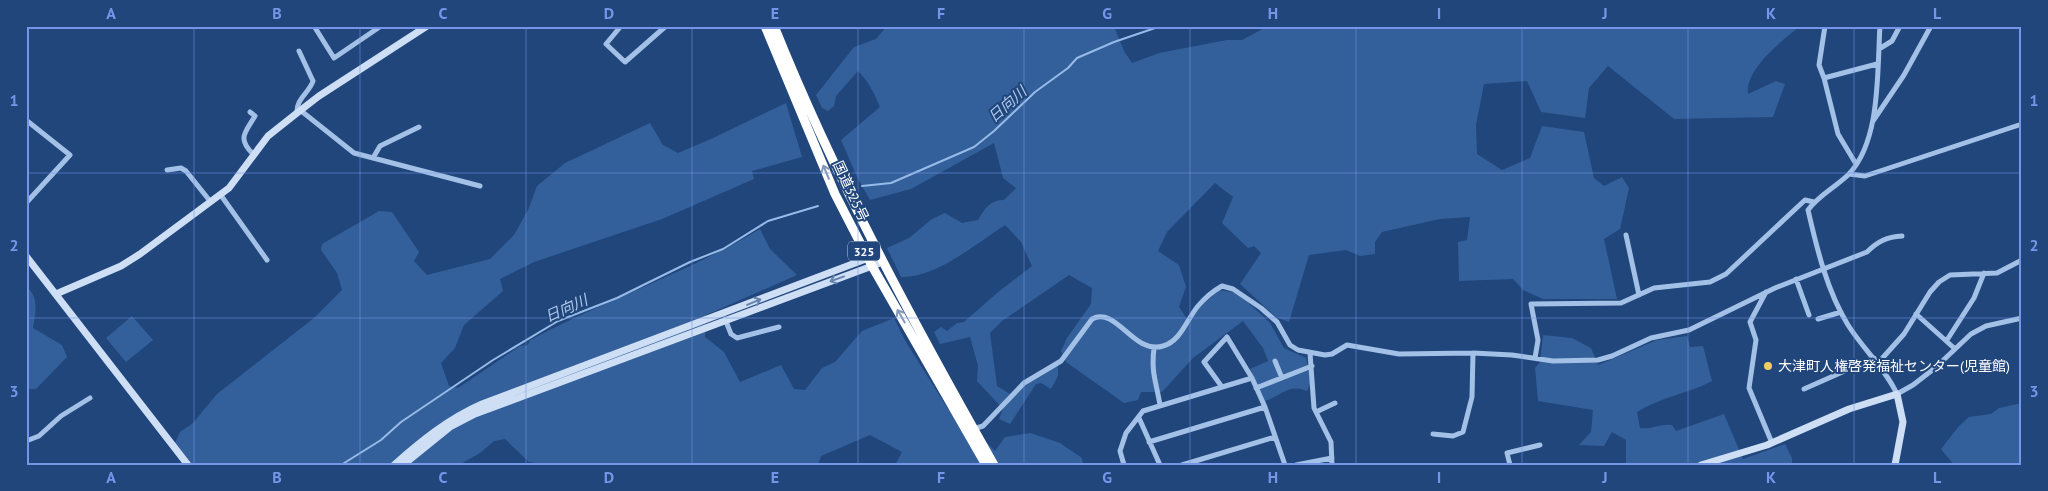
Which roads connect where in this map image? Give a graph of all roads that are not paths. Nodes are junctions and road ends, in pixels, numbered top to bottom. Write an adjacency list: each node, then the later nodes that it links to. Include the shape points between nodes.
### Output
1 (323, 26): 12 (street)
2 (381, 26): 12 (street, via 334,58)
3 (427, 26): 17 (street)
4 (621, 26): 5 (street, via 606,44 624,62)
5 (666, 26)
6 (765, 26): 39 (highway, 国道325号 / 325, one-way to 6, via 835,194)
7 (774, 26): 36 (highway, 国道325号 / 325, via 823,143)
8 (1825, 26): 16 (street, via 1819,65)
9 (1880, 26): 13 (street)
10 (1900, 26): 13 (street, via 1892,41)
11 (1931, 26): 20 (street)
12 (315, 29)
13 (1879, 49): 15 (street)
14 (299, 52): 17 (street, via 313,81 300,100)
15 (1877, 64): 16 (street); 20 (street)
16 (1824, 78): 25 (street, via 1838,134)
17 (298, 111): 23 (street, via 268,136); 24 (street, via 354,153)
18 (250, 112): 23 (street, via 255,116 243,141)
19 (26, 120): 32 (street, via 70,155)
20 (1873, 122): 25 (street, via 1863,154)
21 (2022, 124): 27 (street, via 1865,176)
22 (419, 127): 24 (street, via 380,146)
23 (253, 154): 29 (street, via 236,179)
24 (373, 158): 28 (street)
25 (1856, 164): 27 (street)
26 (167, 170): 30 (street, via 181,168 186,171)
27 (1849, 174): 31 (street)
28 (480, 186)
29 (220, 194): 30 (street); 37 (street)
30 (210, 201): 44 (street, via 121,266)
31 (1814, 202): 40 (street, via 1808,210); 45 (street, via 1805,200 1726,274 1710,282 1654,288)
32 (26, 203)
33 (1626, 235): 45 (street)
34 (1902, 236): 40 (street, via 1876,242 1867,252)
35 (26, 256): 44 (street)
36 (881, 258): 39 (street); 75 (highway, 国道325号 / 325)
37 (267, 260)
38 (2022, 260): 41 (street, via 1997,272)
39 (870, 263): 49 (street); 86 (highway, 国道325号 / 325, one-way to 39)
40 (1824, 268): 42 (street); 46 (street)
41 (1984, 273): 47 (street, via 1950,275 1934,287); 53 (street, via 1974,298)
42 (1796, 279): 43 (street); 48 (street)
43 (1766, 292): 58 (street, via 1689,330 1650,338 1606,358 1576,362); 80 (street, via 1750,322 1756,340 1749,388)
44 (56, 294): 83 (street)
45 (1639, 295): 58 (street, via 1621,303 1531,304 1538,340)
46 (1841, 312): 51 (street); 59 (street)
47 (1916, 314): 53 (street, via 1944,341); 61 (street, via 1904,334)
48 (1809, 315)
49 (724, 317): 52 (street, via 731,334 737,338); 84 (street, via 469,410 434,430); 85 (street, via 475,414 450,427)
50 (2022, 318): 55 (street, via 1986,326)
51 (1818, 319)
52 (779, 327)
53 (1947, 340): 55 (street)
54 (1154, 348): 56 (street, via 1174,342 1198,306 1215,290 1226,286 1277,322 1290,345); 71 (street, via 1152,375); 75 (street, via 1143,345 1110,319 1097,317 1088,323 1061,361 1024,383 982,426)
55 (1954, 348): 68 (street, via 1928,374)
56 (1310, 353): 57 (street, via 1332,354 1347,345 1399,354); 62 (street)
57 (1473, 353): 58 (street); 76 (street, via 1472,397 1463,432 1453,436)
58 (1535, 358)
59 (1874, 358): 61 (street); 67 (street)
60 (1275, 361): 64 (street)
61 (1878, 363): 68 (street)
62 (1312, 366): 64 (street); 73 (street)
63 (1252, 378): 65 (street); 65 (street, via 1227,337 1204,362); 66 (street)
64 (1282, 378): 66 (street)
65 (1222, 387): 71 (street)
66 (1256, 388): 72 (street)
67 (1804, 389)
68 (1897, 394): 80 (street, via 1849,409); 96 (street, via 1903,422)
69 (90, 398): 78 (street, via 60,416 39,436)
70 (1335, 403): 73 (street)
71 (1160, 405): 74 (street, via 1143,411)
72 (1265, 407): 77 (street); 79 (street)
73 (1316, 412): 82 (street, via 1331,442)
74 (1139, 418): 79 (street); 88 (street, via 1126,433 1120,451)
75 (973, 429): 87 (highway, 国道325号 / 325)
76 (1433, 434)
77 (1275, 437): 90 (street); 91 (street)
78 (26, 441)
79 (1149, 442): 89 (street)
80 (1772, 443): 95 (street)
81 (1540, 445): 94 (street, via 1507,453)
82 (1332, 458): 92 (street); 93 (street)
83 (188, 465)
84 (394, 465)
85 (404, 465)
86 (986, 465)
87 (994, 465)
88 (1124, 465)
89 (1160, 465)
90 (1182, 465)
91 (1285, 465)
92 (1296, 465)
93 (1332, 465)
94 (1510, 465)
95 (1701, 465)
96 (1894, 465)

